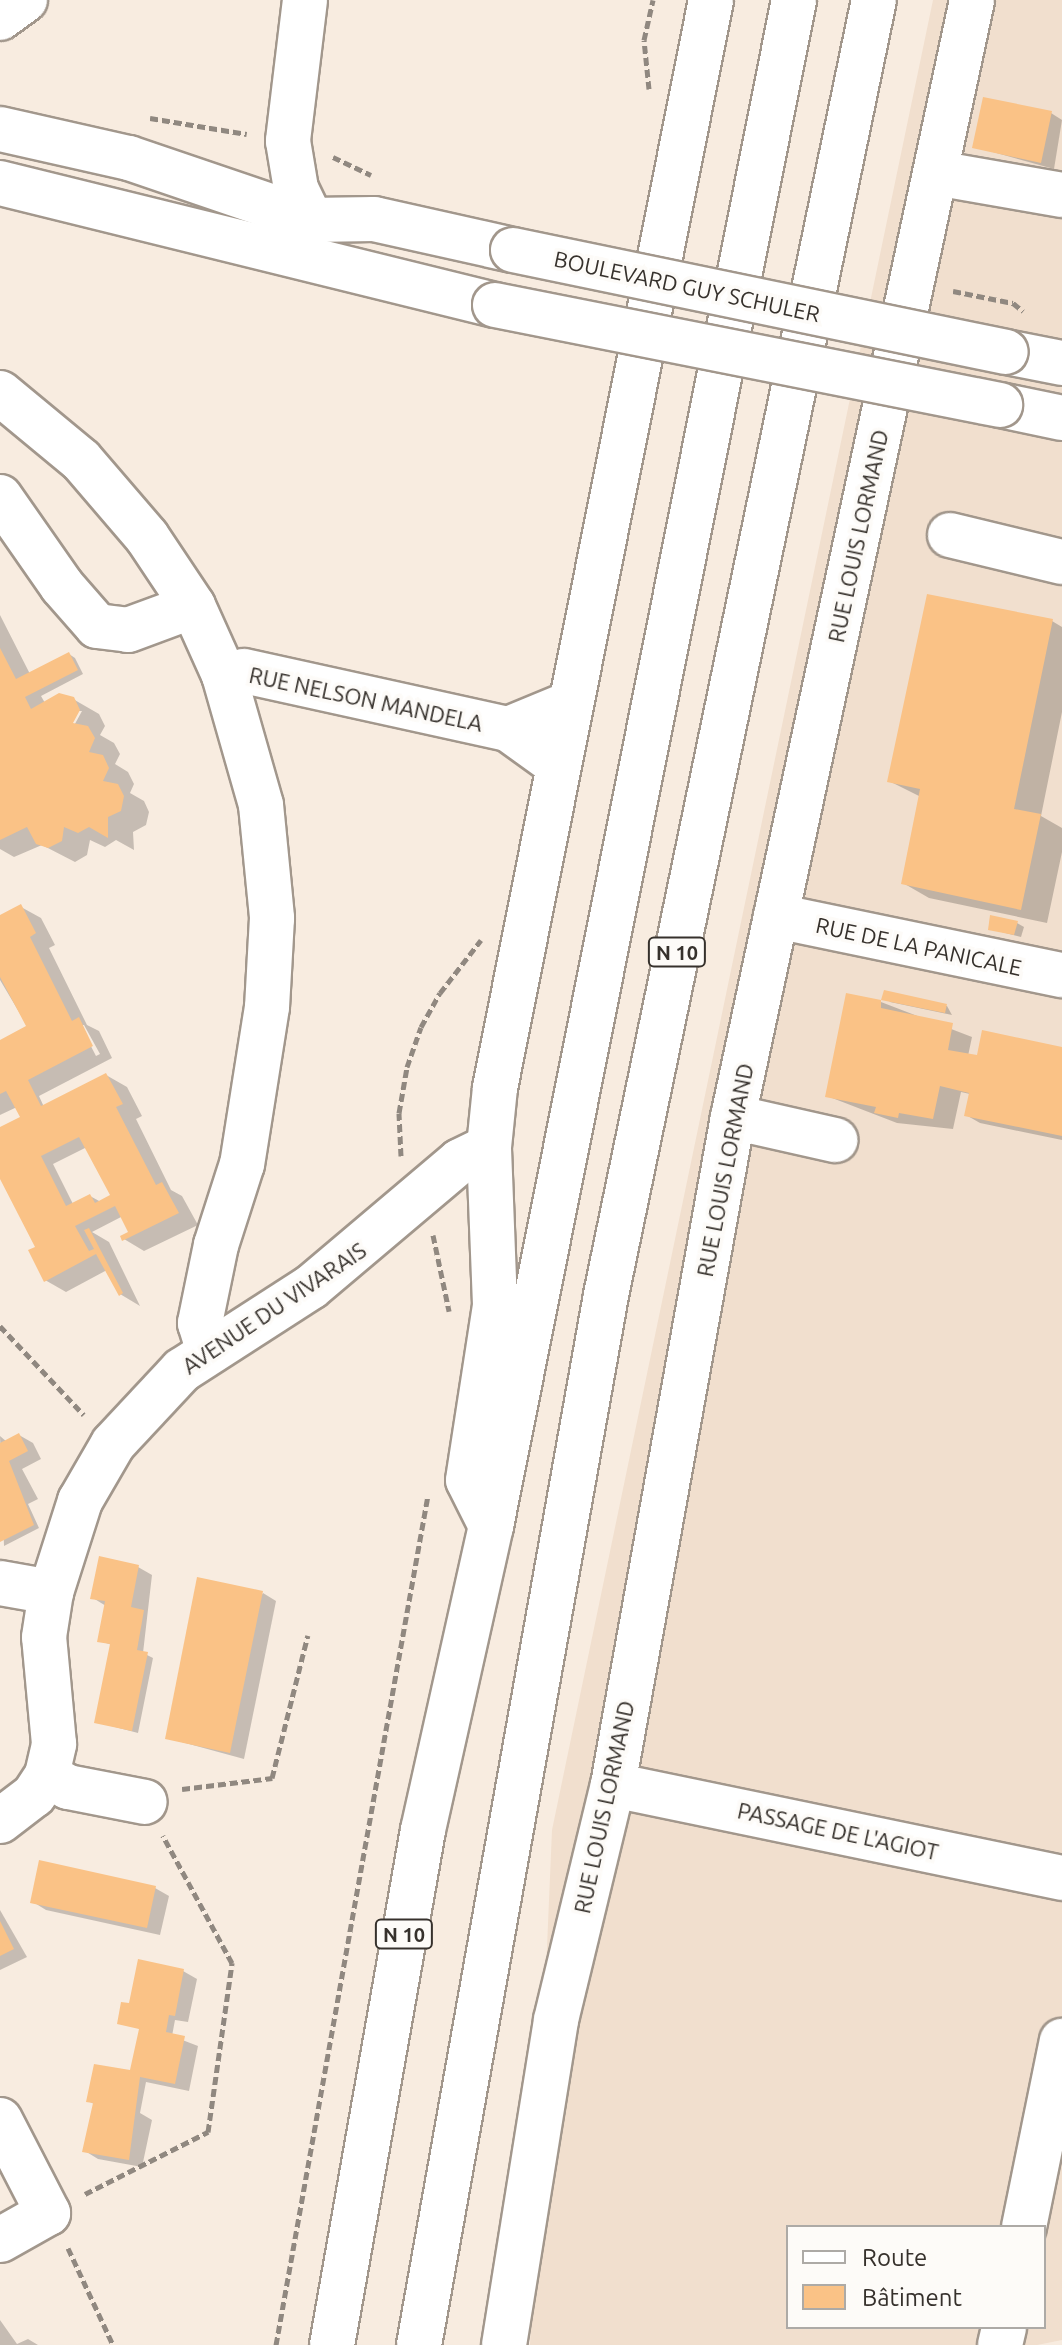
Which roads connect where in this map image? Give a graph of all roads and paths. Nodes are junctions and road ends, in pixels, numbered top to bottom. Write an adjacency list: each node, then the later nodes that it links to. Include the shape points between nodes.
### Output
1 (25, 0): 7 (main road)
2 (305, 0): 12 (main road, via 288,141 296,189)
3 (794, 0): 35 (main road, N 10)
4 (874, 0): 51 (main road, N 10, via 606,1295)
5 (972, 0): 9 (main road, RUE LOUIS LORMAND)
6 (707, 6): 24 (main road)
7 (0, 18)
8 (0, 129): 12 (main road, BOULEVARD GUY SCHULER, via 129,158)
9 (936, 173): 11 (main road); 14 (main road, RUE LOUIS LORMAND)
10 (20, 188): 12 (main road, via 103,193 203,214); 13 (main road, BOULEVARD GUY SCHULER)
11 (1062, 195)
12 (311, 220): 13 (main road, BOULEVARD GUY SCHULER); 16 (main road, BOULEVARD GUY SCHULER, bridge, via 374,219)
13 (380, 277): 18 (main road, BOULEVARD GUY SCHULER, bridge, via 495,305)
14 (913, 282): 15 (path); 27 (main road, RUE LOUIS LORMAND)
15 (1013, 303)
16 (1062, 363)
17 (0, 393): 22 (main road, via 81,460 147,537)
18 (1062, 418)
19 (0, 497): 22 (main road, via 97,626 128,630)
20 (950, 535): 21 (main road)
21 (1062, 562)
22 (193, 606): 23 (main road)
23 (224, 675): 25 (main road, RUE NELSON MANDELA, via 244,671); 33 (main road, via 261,805 272,918 260,1079 200,1323)
24 (571, 703): 25 (main road); 26 (main road)
25 (508, 729): 26 (main road)
26 (558, 765): 31 (main road, via 495,1088)
27 (776, 916): 28 (main road, RUE DE LA PANICALE); 29 (main road, RUE LOUIS LORMAND)
28 (1062, 975)
29 (733, 1117): 30 (main road); 40 (main road, RUE LOUIS LORMAND)
30 (835, 1140)
31 (489, 1147): 33 (main road, AVENUE DU VIVARAIS, via 460,1161 311,1287); 35 (main road, via 495,1305 468,1480)
32 (0, 1326): 34 (path)
33 (208, 1349): 34 (main road, AVENUE DU VIVARAIS, via 157,1392)
34 (113, 1444): 37 (main road, AVENUE DU VIVARAIS, via 80,1501)
35 (491, 1526): 50 (main road, N 10, via 423,1830)
36 (0, 1583): 37 (main road)
37 (51, 1592): 39 (main road, AVENUE DU VIVARAIS, via 44,1637 54,1744)
38 (308, 1635): 41 (path, via 272,1778 190,1786)
39 (47, 1775): 41 (main road, via 68,1787); 42 (main road, via 27,1802)
40 (613, 1785): 43 (main road, PASSAGE DE L'AGIOT); 52 (main road, RUE LOUIS LORMAND, via 556,2020)
41 (145, 1802): 46 (path, via 232,1963 208,2132)
42 (0, 1821)
43 (1062, 1878)
44 (1062, 2041): 47 (main road)
45 (0, 2120): 46 (main road)
46 (48, 2213): 48 (main road); 49 (path)
47 (1024, 2225)
48 (0, 2240)
49 (113, 2345)
50 (332, 2345)
51 (419, 2345)
52 (504, 2345)

